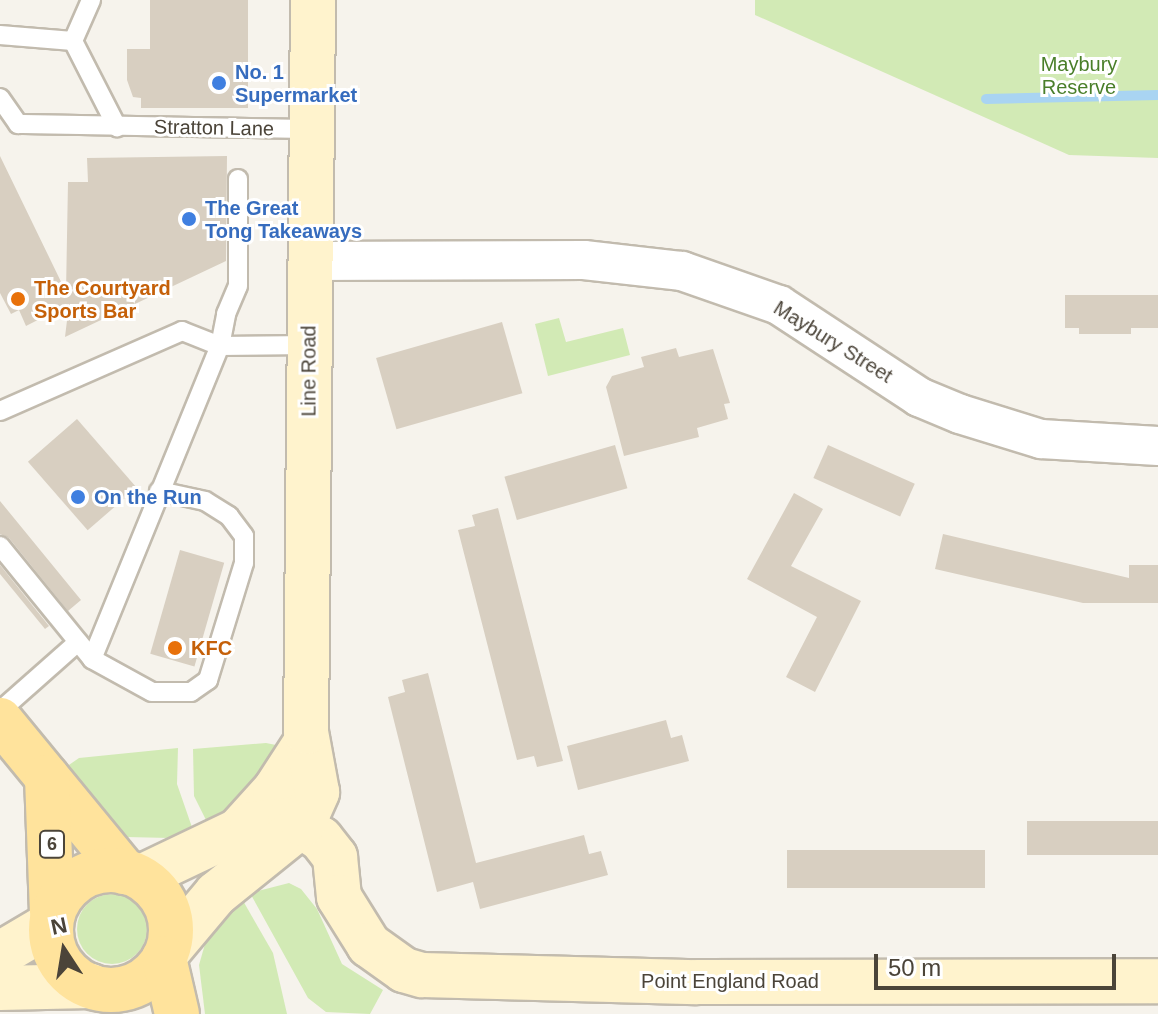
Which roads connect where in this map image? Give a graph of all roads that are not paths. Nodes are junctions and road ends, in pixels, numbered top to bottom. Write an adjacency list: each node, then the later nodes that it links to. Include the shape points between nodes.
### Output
1 (91, 0): 4 (lane)
2 (313, 0): 7 (main road, Line Road)
3 (0, 35): 4 (lane)
4 (73, 41): 6 (lane)
5 (0, 98): 6 (lane, Stratton Lane, via 18,124)
6 (117, 127): 7 (lane, Stratton Lane)
7 (312, 129): 9 (main road, Line Road)
8 (238, 179): 11 (lane, via 238,286)
9 (310, 261): 10 (main road, Line Road); 13 (street, Maybury Street, via 584,260 668,268 779,305 919,397 987,424 1066,443)
10 (309, 345): 11 (lane); 20 (main road, Line Road)
11 (220, 346): 12 (lane, via 182,331); 14 (lane)
12 (0, 411)
13 (1158, 446)
14 (159, 491): 17 (lane); 17 (lane, via 205,501 229,516 244,536 244,563 208,680 191,692 152,692)
15 (0, 546): 16 (lane)
16 (78, 642): 17 (lane); 18 (lane)
17 (92, 659)
18 (0, 711)
19 (0, 720): 21 (main road, 6)
20 (306, 742): 22 (main road, Line Road, via 317,792); 23 (main road)
21 (47, 777): 24 (main road, 6); 26 (main road, 6)
22 (303, 824): 23 (main road); 25 (main road, via 335,857)
23 (246, 848): 24 (main road); 25 (main road, Point England Road, via 295,869); 28 (main road)
24 (133, 874): 26 (main road, 6, via 99,871 81,879); 28 (main road, 6, via 166,906)
25 (339, 897): 29 (main road, Point England Road, via 380,954 404,970 456,980)
26 (50, 918): 27 (main road); 31 (main road, 6, via 56,953 68,971)
27 (0, 954)
28 (166, 955): 31 (main road, via 137,984); 32 (main road, 6)
29 (1158, 981)
30 (0, 988): 31 (main road)
31 (110, 996)
32 (177, 1014)

